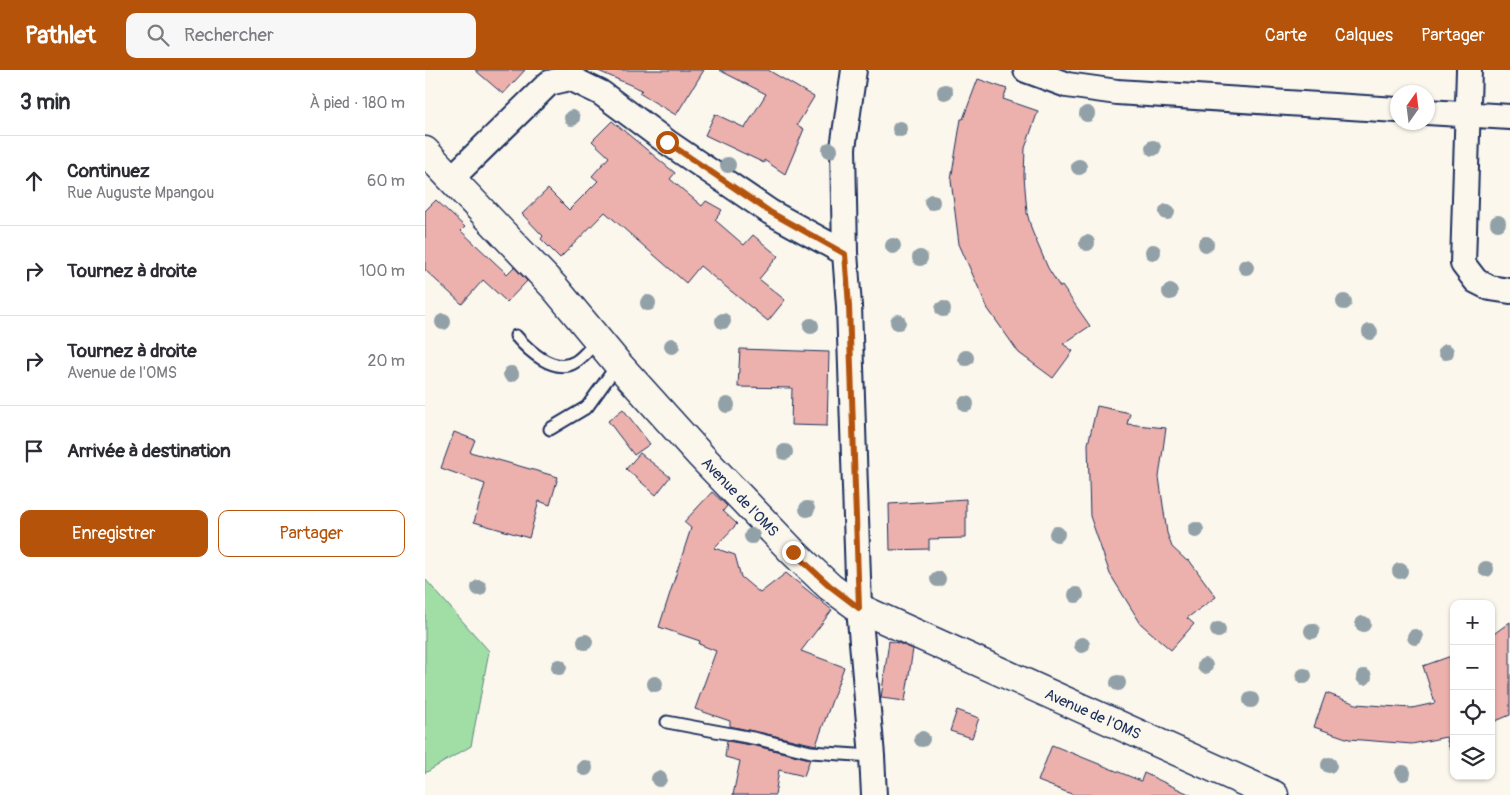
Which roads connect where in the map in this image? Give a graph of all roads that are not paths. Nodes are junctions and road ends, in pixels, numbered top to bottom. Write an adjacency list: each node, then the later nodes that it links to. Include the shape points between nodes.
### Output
1 (854, 70): 10 (street, via 843,148)
2 (1026, 70): 4 (street, via 1067,85 1117,92)
3 (1469, 70): 6 (street)
4 (1390, 110)
5 (1435, 113): 6 (street)
6 (1466, 115): 7 (street); 11 (street, via 1463,264 1475,281 1490,288)
7 (1510, 117)
8 (425, 151): 9 (street, Avenue de l'OMS)
9 (452, 178): 10 (street, via 549,83 570,78 601,93 770,212); 13 (street, Avenue de l'OMS, via 555,288)
10 (845, 254): 16 (street)
11 (1510, 291)
12 (516, 336): 13 (lane, via 530,352 556,366 575,363)
13 (598, 340): 14 (street, Avenue de l'OMS)
14 (618, 364): 15 (lane, via 587,407); 16 (street, Avenue de l'OMS, via 793,552)
15 (549, 429)
16 (859, 608): 18 (street); 20 (street, Avenue de l'OMS)
17 (667, 722): 18 (lane, via 811,752)
18 (872, 756): 19 (street)
19 (874, 795)
20 (1274, 795)

